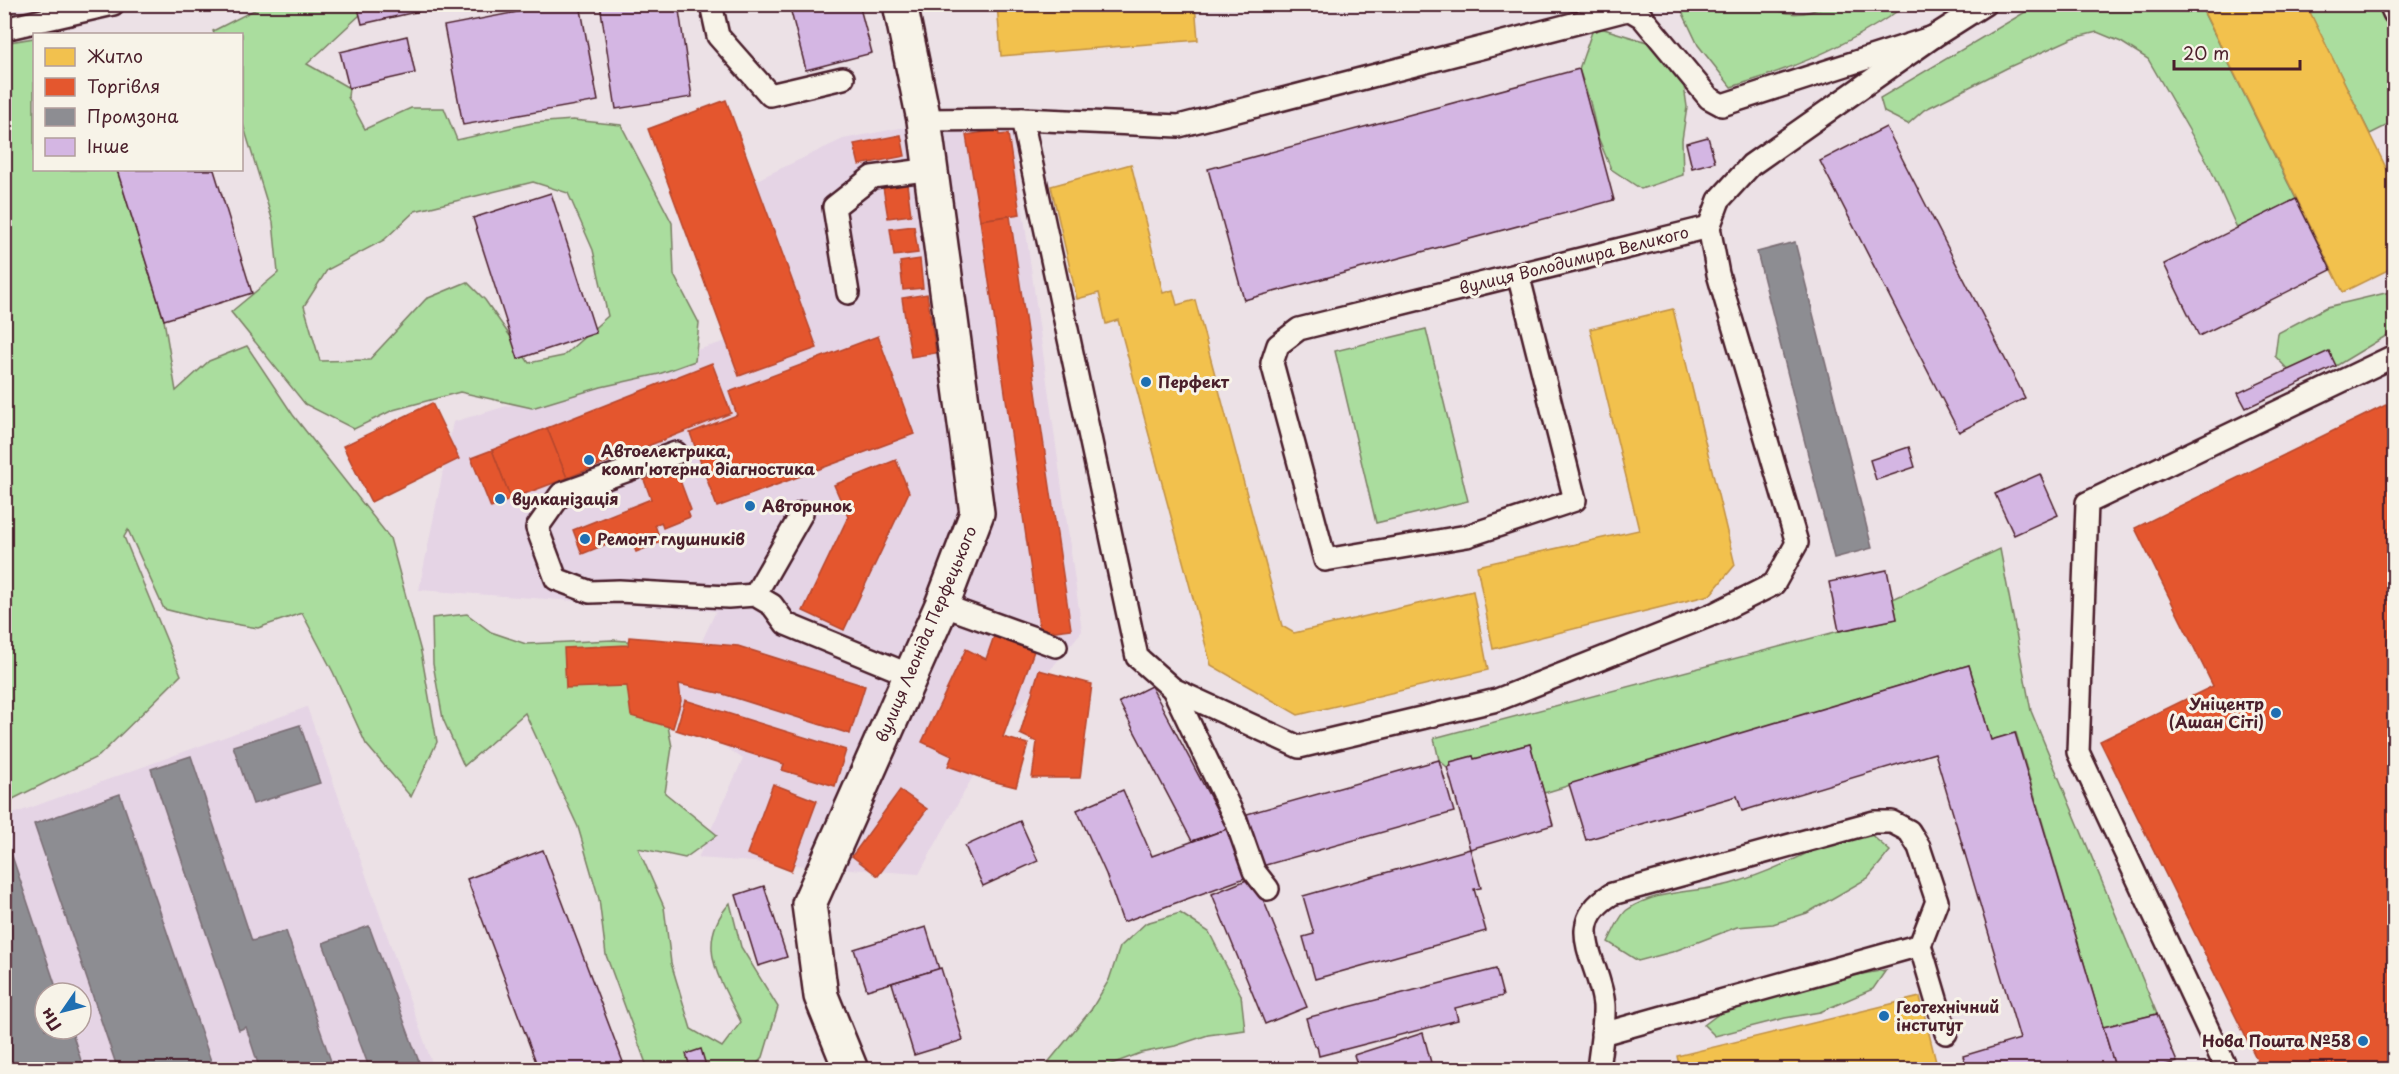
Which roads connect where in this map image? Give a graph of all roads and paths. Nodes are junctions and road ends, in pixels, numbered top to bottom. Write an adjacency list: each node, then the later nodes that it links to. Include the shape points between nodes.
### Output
1 (112, 4): 7 (lane)
2 (711, 4): 9 (lane, via 718,36 770,94)
3 (900, 4): 11 (street, вулиця Леоніда Перфецького)
4 (1985, 4): 8 (lane, вулиця Володимира Великого)
5 (2390, 4): 6 (lane)
6 (2394, 13)
7 (4, 29)
8 (1933, 37): 10 (lane, via 1722,105 1709,98 1642,17 1630,10 1179,126); 13 (lane, вулиця Володимира Великого, via 1751,165 1719,200)
9 (843, 78)
10 (1023, 119): 11 (lane); 23 (lane, via 1137,657)
11 (924, 120): 12 (street, вулиця Леоніда Перфецького)
12 (932, 169): 15 (lane, via 872,177 834,207); 20 (street, вулиця Леоніда Перфецького, via 977,513)
13 (1709, 227): 14 (lane, вулиця Володимира Великого); 23 (lane, via 1718,274 1797,543 1774,584 1716,614 1497,700 1299,747)
14 (1518, 274): 14 (lane, вулиця Володимира Великого, via 1575,500 1467,536 1325,560 1272,363 1278,345 1299,329)
15 (848, 293)
16 (2394, 356): 30 (lane, via 2087,503 2078,752)
17 (676, 453): 19 (lane, via 561,494 537,528 556,579 590,592)
18 (802, 513): 19 (lane)
19 (755, 595): 22 (lane, via 772,605 786,624)
20 (942, 604): 21 (lane); 22 (street, вулиця Леоніда Перфецького)
21 (1056, 646)
22 (909, 675): 28 (street, вулиця Леоніда Перфецького, via 809,904 821,996)
23 (1173, 689): 24 (lane, via 1237,823 1254,871)
24 (1269, 889)
25 (1920, 945): 26 (lane); 27 (lane); 27 (lane, via 1937,901 1919,847 1909,831 1892,822 1874,822 1612,894 1596,903 1586,920 1586,939 1604,1005)
26 (1946, 1033)
27 (1602, 1034): 29 (lane)
28 (851, 1070)
29 (1598, 1070)
30 (2227, 1070)

